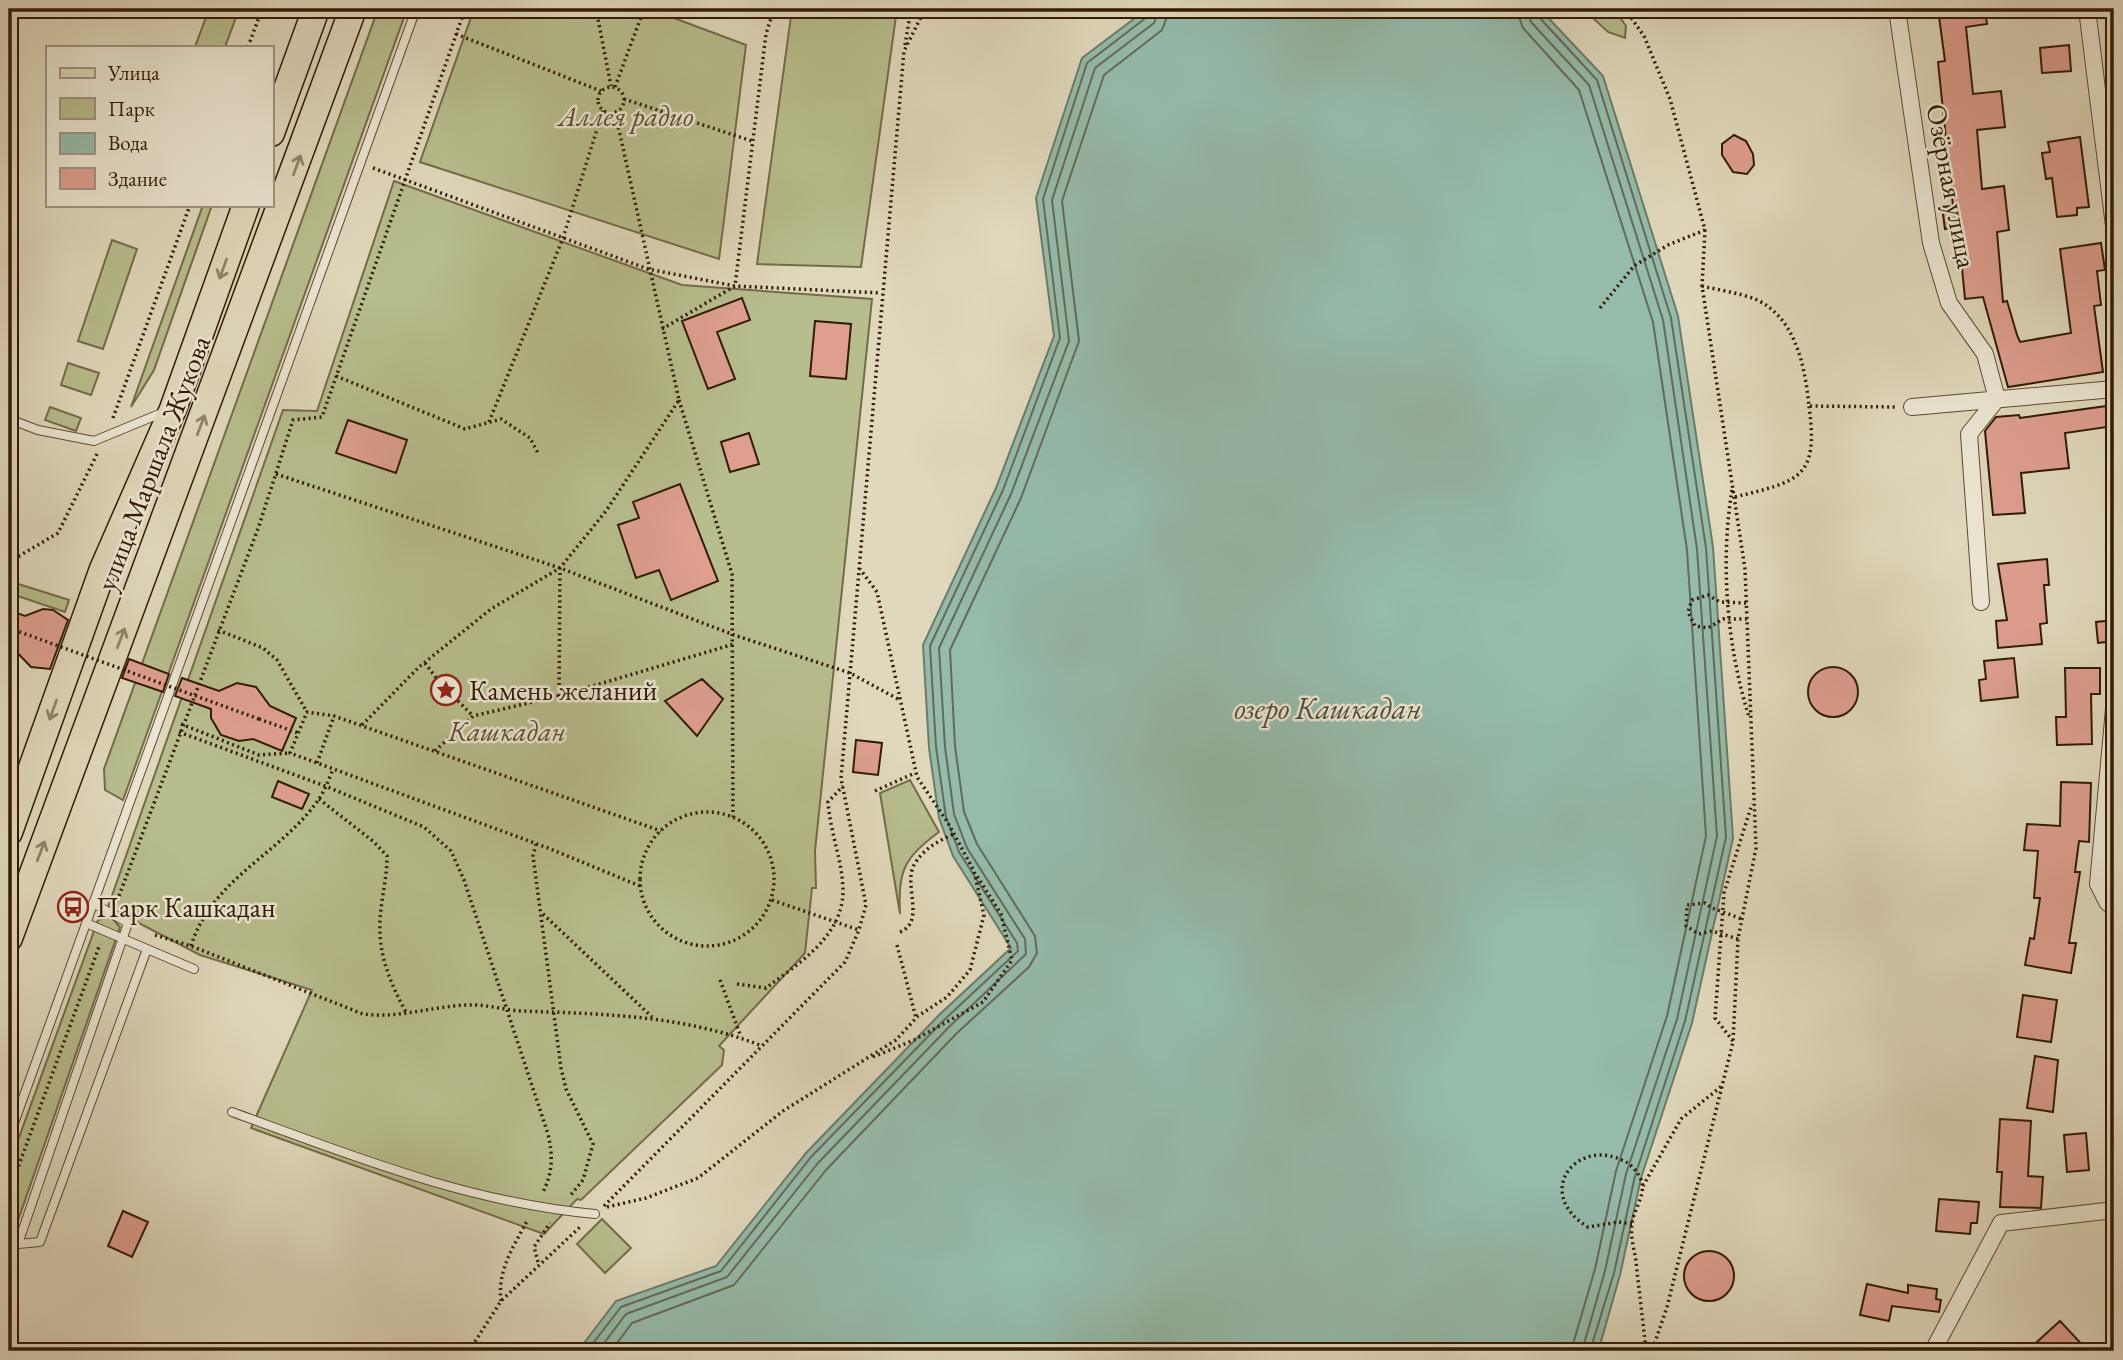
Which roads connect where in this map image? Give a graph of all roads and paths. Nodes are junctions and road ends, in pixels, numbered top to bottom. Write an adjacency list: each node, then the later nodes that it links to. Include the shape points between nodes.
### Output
1 (262, 9): 17 (path)
2 (316, 9): 24 (main road)
3 (353, 9): 111 (main road, улица Маршала Жукова, one-way to 3)
4 (416, 9): 26 (lane)
5 (465, 9): 16 (path)
6 (596, 9): 19 (path)
7 (644, 9): 19 (path)
8 (723, 9): 9 (lane, via 738,14)
9 (740, 9)
10 (774, 9): 25 (path, via 766,34)
11 (911, 9): 18 (path)
12 (925, 9): 18 (path)
13 (1625, 9): 31 (path, via 1644,36 1671,99)
14 (1897, 9): 41 (street, Озёрная улица, via 1931,243 1949,303 1985,354)
15 (2087, 9): 30 (street)
16 (456, 34): 20 (path); 27 (path)
17 (248, 46)
18 (904, 51): 36 (path)
19 (613, 87): 20 (path); 21 (path)
20 (601, 91): 22 (path, via 598,99)
21 (624, 99): 23 (path); 25 (path)
22 (603, 110): 23 (path); 32 (path)
23 (615, 112): 33 (path)
24 (273, 127)
25 (752, 141): 34 (path)
26 (361, 163): 27 (path); 98 (lane)
27 (404, 179): 32 (path); 39 (path)
28 (190, 206): 48 (path)
29 (246, 206): 45 (main road, улица Маршала Жукова, one-way to 45)
30 (2114, 226)
31 (1705, 230): 35 (path); 37 (path, via 1634,266)
32 (563, 237): 33 (path); 47 (path)
33 (648, 269): 34 (path); 38 (path)
34 (735, 286): 36 (path); 38 (path)
35 (1702, 286): 43 (path, via 1756,300 1773,313 1793,336); 51 (path)
36 (881, 293): 54 (path)
37 (1600, 308)
38 (661, 330): 42 (path)
39 (336, 376): 47 (path, via 465,429); 50 (path, via 322,417 293,420)
40 (2114, 389): 41 (street)
41 (1997, 399): 44 (street); 56 (street, via 1969,434)
42 (679, 400): 55 (path, via 606,511); 63 (path, via 732,574)
43 (1809, 406): 44 (path); 52 (path, via 1813,438 1809,462 1787,484)
44 (1912, 407)
45 (173, 409): 48 (lane); 92 (main road, улица Маршала Жукова, one-way to 92, via 103,569)
46 (9, 419): 48 (lane, via 94,441)
47 (489, 422): 49 (path, via 501,419 530,438)
48 (106, 437): 53 (path, via 58,533)
49 (538, 453)
50 (276, 474): 55 (path); 62 (path)
51 (1732, 484): 52 (path); 57 (path, via 1726,524)
52 (1734, 497): 58 (path)
53 (9, 562)
54 (858, 567): 66 (path); 70 (path, via 877,592)
55 (560, 568): 63 (path); 65 (path, via 491,609); 68 (path)
56 (1980, 602)
57 (1729, 603): 58 (path); 59 (path); 59 (path, via 1708,595 1692,600 1688,611 1695,626 1708,628)
58 (1746, 603): 60 (path)
59 (1730, 619): 60 (path); 76 (path, via 1739,687)
60 (1747, 619): 76 (path)
61 (9, 628): 79 (path, bridge)
62 (218, 630): 72 (path, via 263,648 277,660); 75 (path)
63 (734, 635): 64 (path); 66 (path)
64 (734, 644): 68 (path); 90 (path)
65 (425, 663): 67 (path); 77 (path)
66 (849, 673): 70 (path); 86 (path)
67 (440, 683): 69 (path, via 441,698); 69 (path, via 454,683)
68 (559, 696): 74 (path)
69 (454, 697): 74 (path)
70 (898, 699): 84 (path)
71 (2114, 709): 99 (street, via 2098,884)
72 (307, 712): 73 (path); 79 (path)
73 (334, 716): 77 (path); 82 (path)
74 (474, 716): 80 (path)
75 (181, 724): 78 (path); 81 (path, via 259,755)
76 (1751, 724): 89 (path)
77 (362, 726): 80 (path)
78 (179, 732): 85 (path); 102 (path)
79 (298, 733): 81 (path)
80 (435, 751): 91 (path)
81 (290, 752): 82 (path)
82 (317, 763): 83 (path)
83 (333, 769): 85 (path); 94 (path)
84 (916, 772): 87 (path); 93 (path)
85 (325, 786): 88 (path); 120 (path, via 424,827 451,851)
86 (843, 786): 104 (path, via 828,802 843,888); 106 (path, via 866,905)
87 (876, 791)
88 (319, 799): 114 (path, via 213,900 198,922); 122 (path, via 387,856 380,921 383,959)
89 (1754, 799): 101 (path, via 1724,893); 103 (path, via 1756,848)
90 (733, 817): 91 (path, via 695,814); 97 (path, via 750,827 773,859)
91 (661, 831): 96 (path, via 641,866)
92 (9, 832)
93 (954, 834): 95 (path); 109 (path, via 927,849 913,866 914,917)
94 (536, 844): 96 (path); 100 (path, via 533,856)
95 (974, 871): 124 (path, via 984,915 970,970 947,997); 128 (path, via 1000,914 1012,960 983,1002 914,1040)
96 (640, 886): 97 (path, via 651,915 672,937 691,945 731,943 763,918)
97 (772, 900): 104 (path)
98 (93, 903): 102 (lane); 105 (lane)
99 (2114, 908)
100 (542, 913): 121 (path); 123 (path)
101 (1723, 913): 103 (path); 110 (path); 110 (path, via 1695,902 1687,905 1684,916 1686,926 1699,934)
102 (112, 914): 112 (lane, via 128,923)
103 (1742, 919): 113 (path)
104 (835, 922): 106 (path); 119 (path, via 816,951 766,988)
105 (86, 923): 107 (lane); 131 (lane)
106 (859, 930): 127 (path, via 845,962)
107 (105, 931): 112 (lane); 133 (path)
108 (142, 932): 114 (path)
109 (900, 932)
110 (1722, 934): 113 (path); 126 (path, via 1715,1018)
111 (9, 938)
112 (122, 938): 116 (lane); 140 (lane)
113 (1738, 939): 126 (path)
114 (191, 946): 122 (path, via 363,1014)
115 (897, 946): 124 (path)
116 (147, 949): 117 (lane); 140 (lane, via 40,1242)
117 (194, 969)
118 (720, 980): 125 (path)
119 (737, 984)
120 (505, 1009): 121 (path); 122 (path, via 472,1004); 134 (path, via 553,1155 548,1182)
121 (555, 1011): 123 (path); 136 (path, via 566,1089 593,1144 583,1180)
122 (407, 1014)
123 (653, 1018): 125 (path)
124 (916, 1018): 128 (path, via 896,1040)
125 (741, 1038): 127 (path)
126 (1733, 1042): 129 (path)
127 (762, 1046): 137 (path)
128 (865, 1060): 137 (path, via 783,1111 698,1178)
129 (1724, 1085): 132 (path, via 1681,1119); 146 (path)
130 (232, 1112): 134 (lane, via 431,1184)
131 (9, 1137)
132 (1643, 1186): 138 (path); 138 (path, via 1628,1163 1593,1155 1573,1164 1563,1176 1561,1190 1572,1217 1588,1227)
133 (9, 1192)
134 (534, 1207): 136 (lane); 142 (path, via 505,1264 499,1283)
135 (2114, 1210): 143 (street, via 2001,1223)
136 (559, 1211): 137 (lane); 141 (path, via 534,1247)
137 (598, 1211): 141 (path)
138 (1632, 1224): 145 (path)
139 (9, 1241): 140 (lane)
140 (18, 1244)
141 (538, 1263): 142 (path)
142 (501, 1301): 144 (path)
143 (1935, 1347)
144 (469, 1351)
145 (1646, 1351)
146 (1652, 1351)

